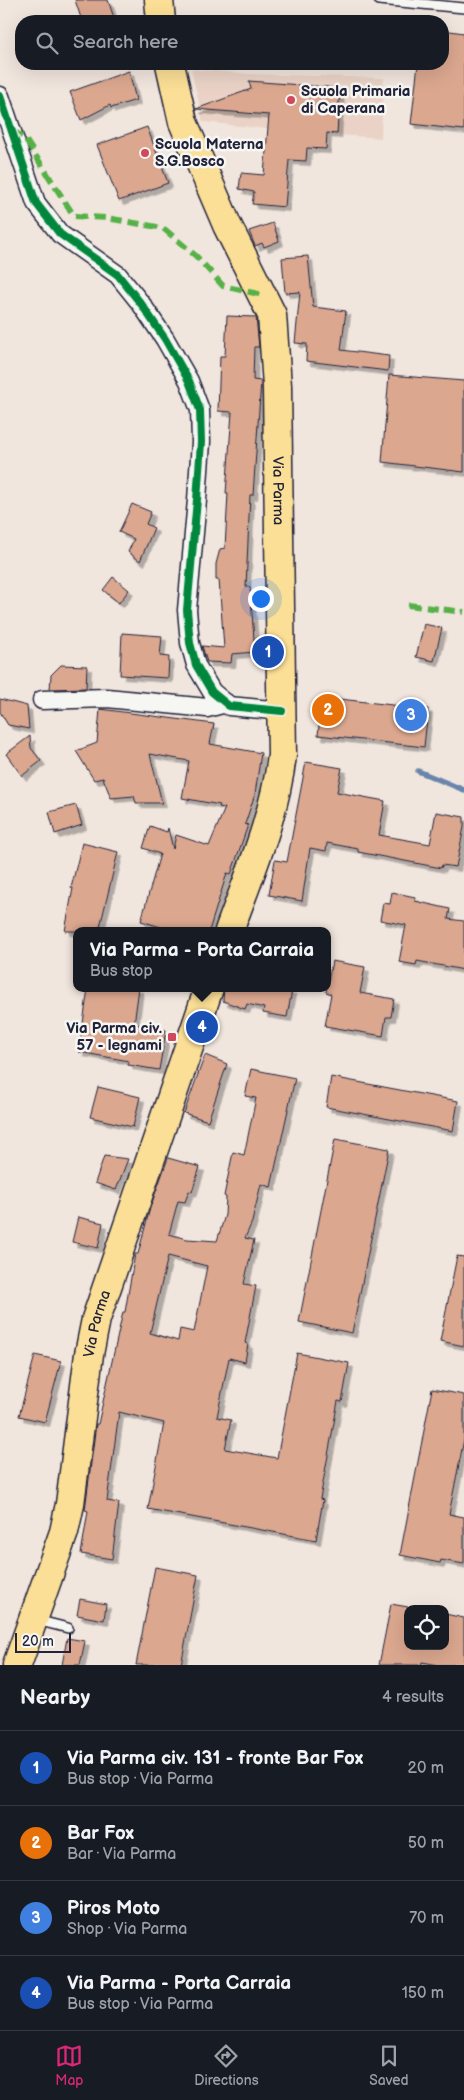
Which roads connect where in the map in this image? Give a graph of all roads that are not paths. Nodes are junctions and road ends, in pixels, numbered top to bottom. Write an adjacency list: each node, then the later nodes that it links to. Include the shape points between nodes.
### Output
1 (159, 0): 4 (main road)
2 (379, 0): 3 (lane)
3 (464, 8)
4 (161, 15)
5 (171, 70): 9 (main road, Via Parma, via 183,122 227,225 272,315 278,396)
6 (0, 96): 8 (street, via 36,203 60,234 118,275 142,305 189,381 200,410 201,442 187,610 190,644 196,665 212,692)
7 (42, 700): 8 (street, via 107,698 207,708)
8 (226, 704): 9 (street)
9 (282, 711): 10 (main road, Via Parma, via 279,784)
10 (230, 927)
11 (208, 992): 12 (main road, Via Parma, via 96,1319 70,1504 64,1532)
12 (33, 1620): 13 (lane); 14 (main road, Via Parma)
13 (68, 1628)
14 (18, 1665)

